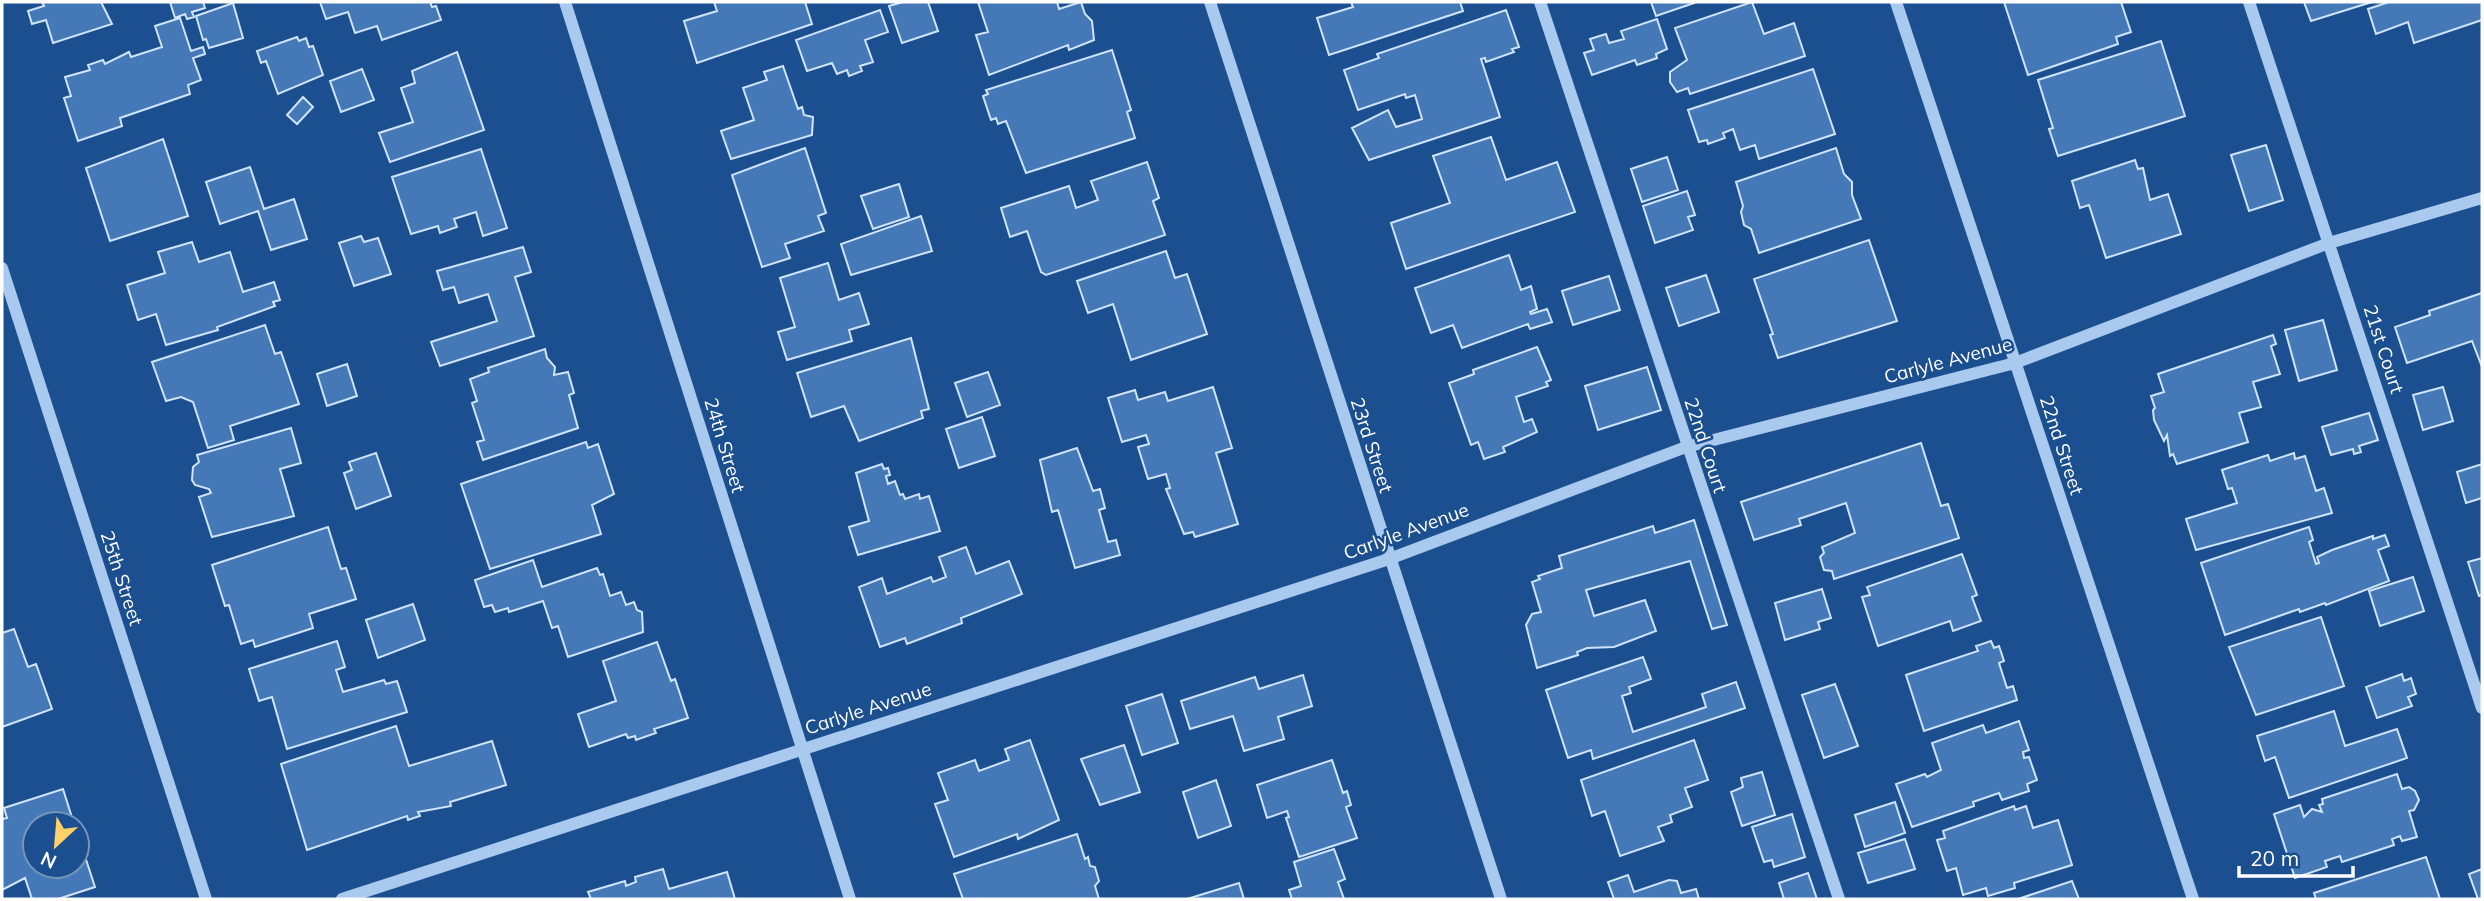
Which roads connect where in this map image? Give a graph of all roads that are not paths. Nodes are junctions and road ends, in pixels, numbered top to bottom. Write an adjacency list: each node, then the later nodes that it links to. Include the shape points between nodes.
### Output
1 (565, 2): 13 (street, 24th Street)
2 (1210, 2): 11 (street, 23rd Street)
3 (1540, 2): 10 (street, 22nd Court)
4 (1896, 2): 9 (street, 22nd Street)
5 (2249, 2): 7 (street, 21st Court)
6 (2482, 198): 7 (street, Carlyle Avenue)
7 (2329, 243): 9 (street, Carlyle Avenue); 12 (street, 21st Court)
8 (2, 268): 14 (street, 25th Street)
9 (2015, 363): 10 (street, Carlyle Avenue); 19 (street, 22nd Street)
10 (1686, 447): 11 (street, Carlyle Avenue); 18 (street, 22nd Court)
11 (1389, 559): 13 (street, Carlyle Avenue); 17 (street, 23rd Street)
12 (2482, 708)
13 (801, 750): 15 (street, Carlyle Avenue); 16 (street, 24th Street)
14 (205, 899)
15 (342, 899)
16 (850, 899)
17 (1501, 899)
18 (1839, 899)
19 (2193, 899)

